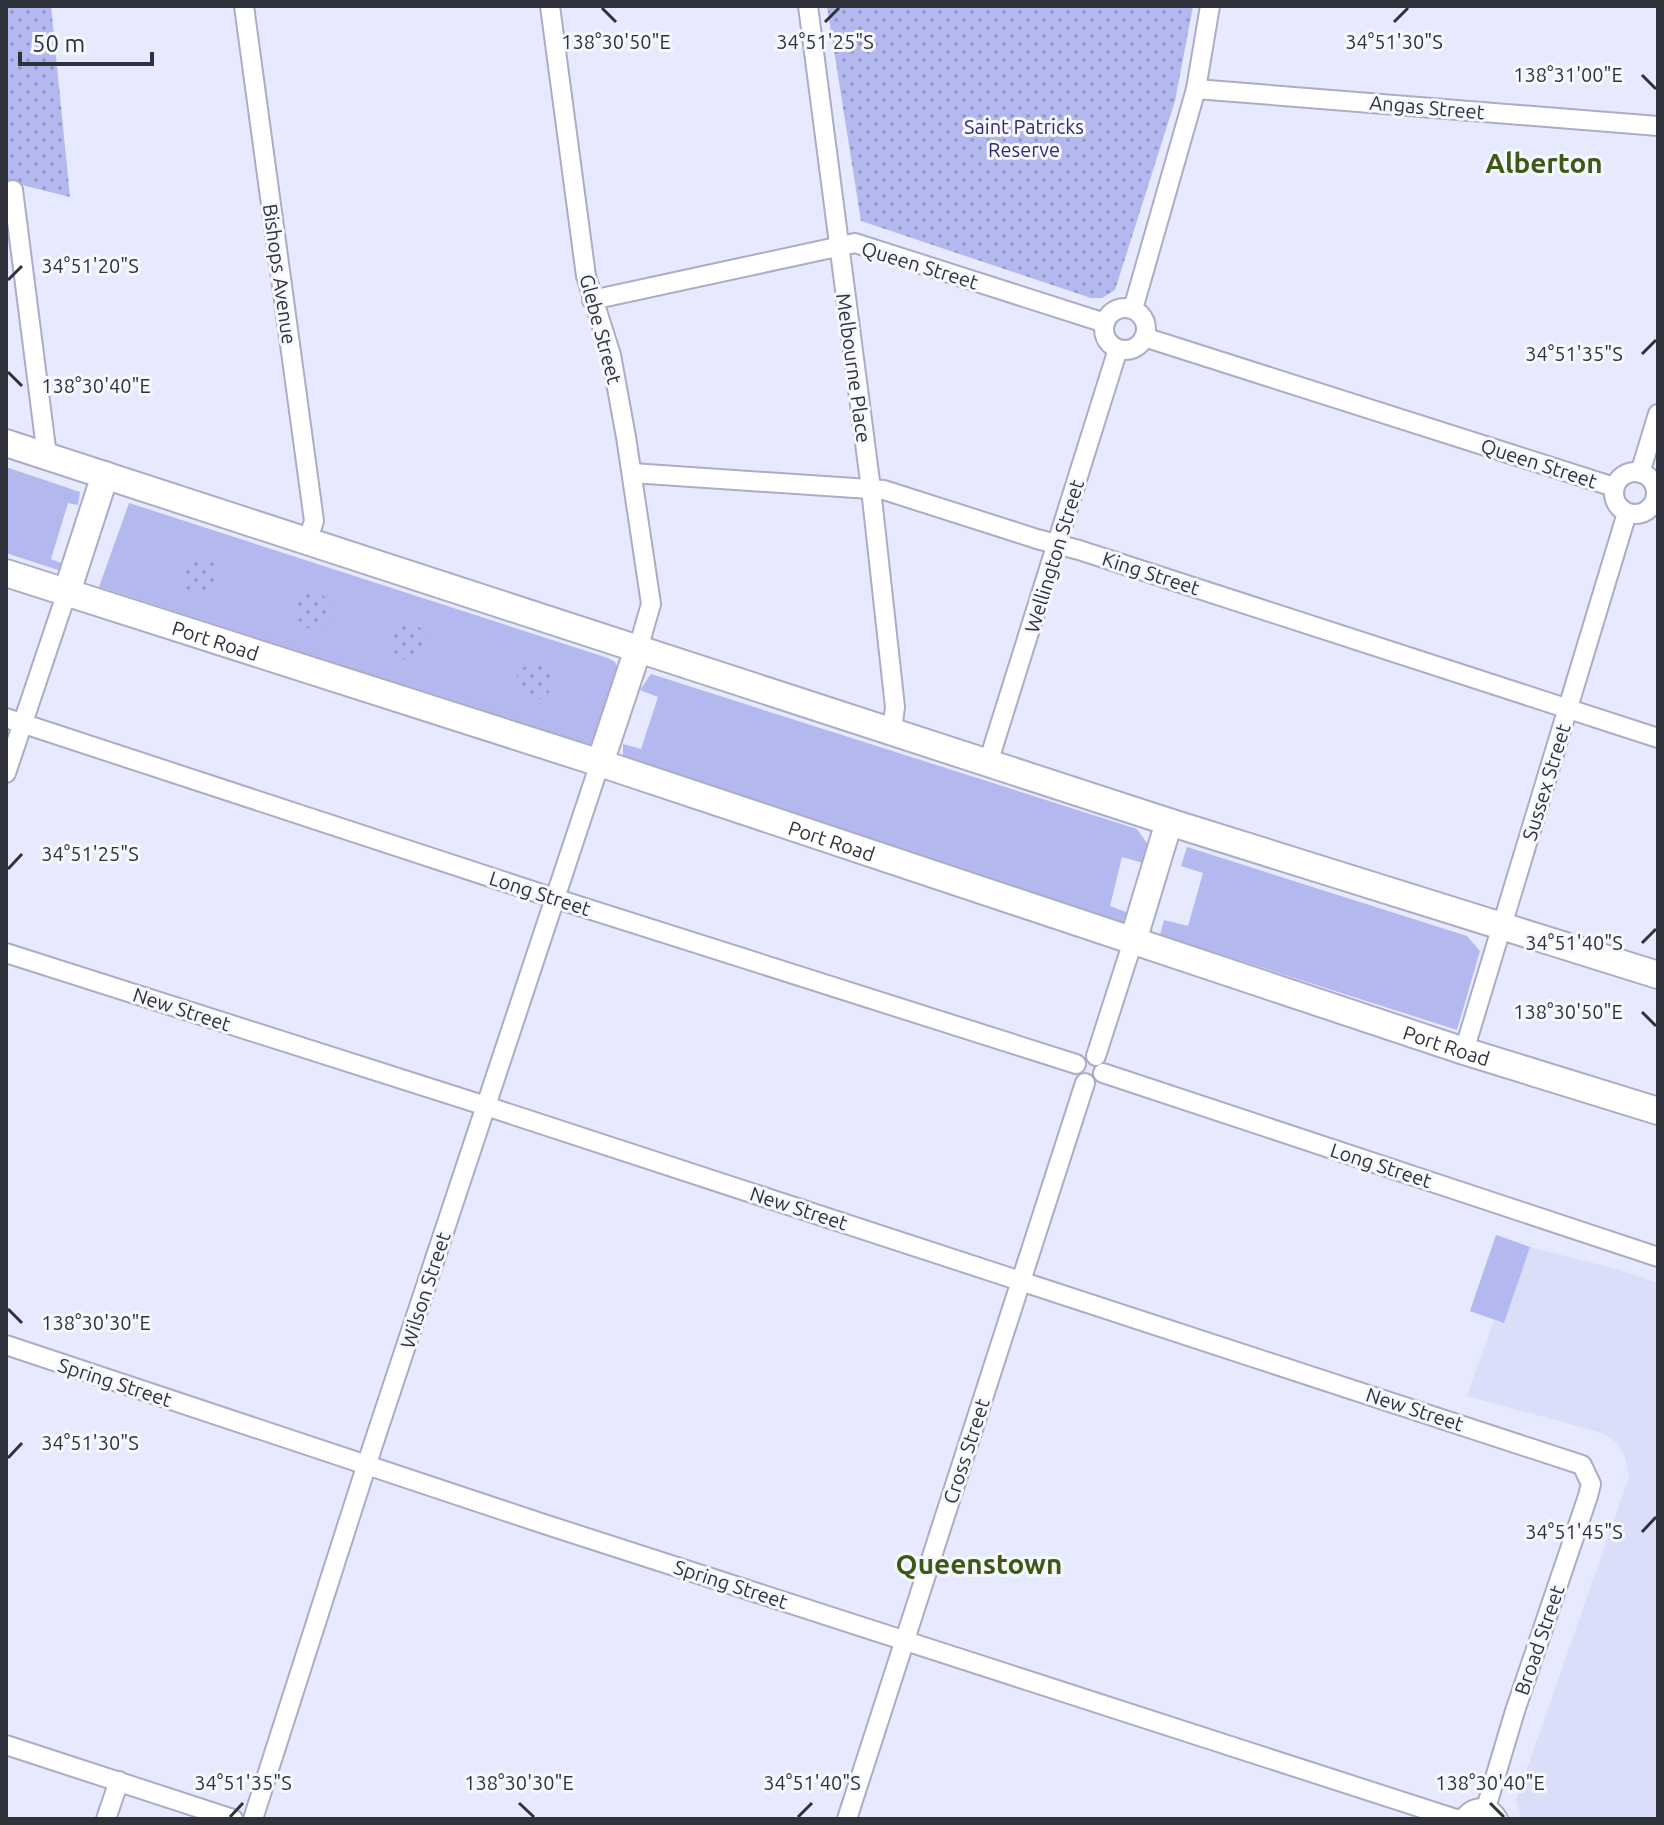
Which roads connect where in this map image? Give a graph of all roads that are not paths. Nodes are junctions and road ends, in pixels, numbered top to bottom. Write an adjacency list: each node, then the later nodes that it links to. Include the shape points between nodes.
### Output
1 (244, 6): 24 (street, Bishops Avenue, via 314,521)
2 (550, 6): 9 (street, Glebe Street)
3 (808, 6): 8 (street, Melbourne Place)
4 (1210, 6): 5 (street)
5 (1196, 89): 6 (street, Angas Street); 10 (street)
6 (1658, 126)
7 (13, 190): 16 (street)
8 (838, 248): 9 (street, Queen Street); 11 (street, Queen Street, via 855,243); 21 (street, Melbourne Place)
9 (592, 300): 17 (street, Glebe Street, via 611,355)
10 (1133, 309): 11 (street, via 1113,312); 12 (street, via 1143,318)
11 (1105, 323): 13 (street, via 1108,342)
12 (1144, 337): 13 (street, via 1131,350); 20 (street, Queen Street)
13 (1118, 349): 25 (street, Wellington Street)
14 (1658, 414): 18 (street)
15 (6, 443): 16 (highway)
16 (47, 456): 19 (highway)
17 (632, 473): 21 (street, King Street); 28 (street, Glebe Street, via 651,604)
18 (1640, 473): 20 (street, via 1622,476); 22 (street, via 1651,480)
19 (105, 475): 24 (highway); 27 (highway)
20 (1614, 487): 23 (street, via 1614,500)
21 (871, 489): 25 (street, King Street); 31 (street, Melbourne Place, via 895,707)
22 (1656, 501): 23 (street, via 1640,514)
23 (1627, 513): 29 (street, Sussex Street)
24 (307, 542): 28 (highway)
25 (1057, 544): 29 (street, King Street); 34 (street, Wellington Street)
26 (6, 573): 27 (highway, Port Road)
27 (67, 592): 30 (street); 33 (highway, Port Road)
28 (638, 649): 31 (highway); 33 (highway)
29 (1569, 708): 32 (street, King Street); 38 (street, Sussex Street)
30 (14, 721): 35 (street); 37 (street, Long Street)
31 (892, 730): 34 (highway)
32 (1658, 738)
33 (600, 763): 37 (street, Wilson Street); 39 (highway, Port Road)
34 (988, 763): 36 (highway)
35 (6, 773)
36 (1169, 822): 38 (highway); 39 (highway)
37 (557, 899): 43 (street, Long Street); 46 (street, Wilson Street)
38 (1503, 925): 41 (highway); 42 (street, Sussex Street)
39 (1133, 941): 42 (highway, Port Road); 44 (street)
40 (6, 953): 46 (street, New Street)
41 (1658, 975)
42 (1464, 1051): 47 (highway, Port Road)
43 (1076, 1064): 44 (street, via 1082,1057); 45 (street)
44 (1100, 1064): 45 (street, via 1098,1081); 48 (street, Long Street)
45 (1085, 1083): 49 (street, Cross Street)
46 (486, 1106): 49 (street, New Street); 51 (street, Wilson Street)
47 (1658, 1111)
48 (1658, 1257)
49 (1021, 1281): 52 (street, New Street, via 1573,1460); 53 (street, Cross Street)
50 (6, 1345): 51 (street, Spring Street)
51 (367, 1465): 53 (street, Spring Street); 59 (street, Wilson Street)
52 (1587, 1473): 56 (street, Broad Street, via 1588,1496 1515,1711)
53 (906, 1639): 60 (street, Cross Street); 61 (street, Spring Street)
54 (6, 1745): 55 (street)
55 (119, 1781): 57 (street); 58 (street)
56 (1492, 1814): 62 (street, via 1470,1811)
57 (106, 1819)
58 (233, 1819)
59 (253, 1819)
60 (847, 1819)
61 (1456, 1819)
62 (1463, 1819)

